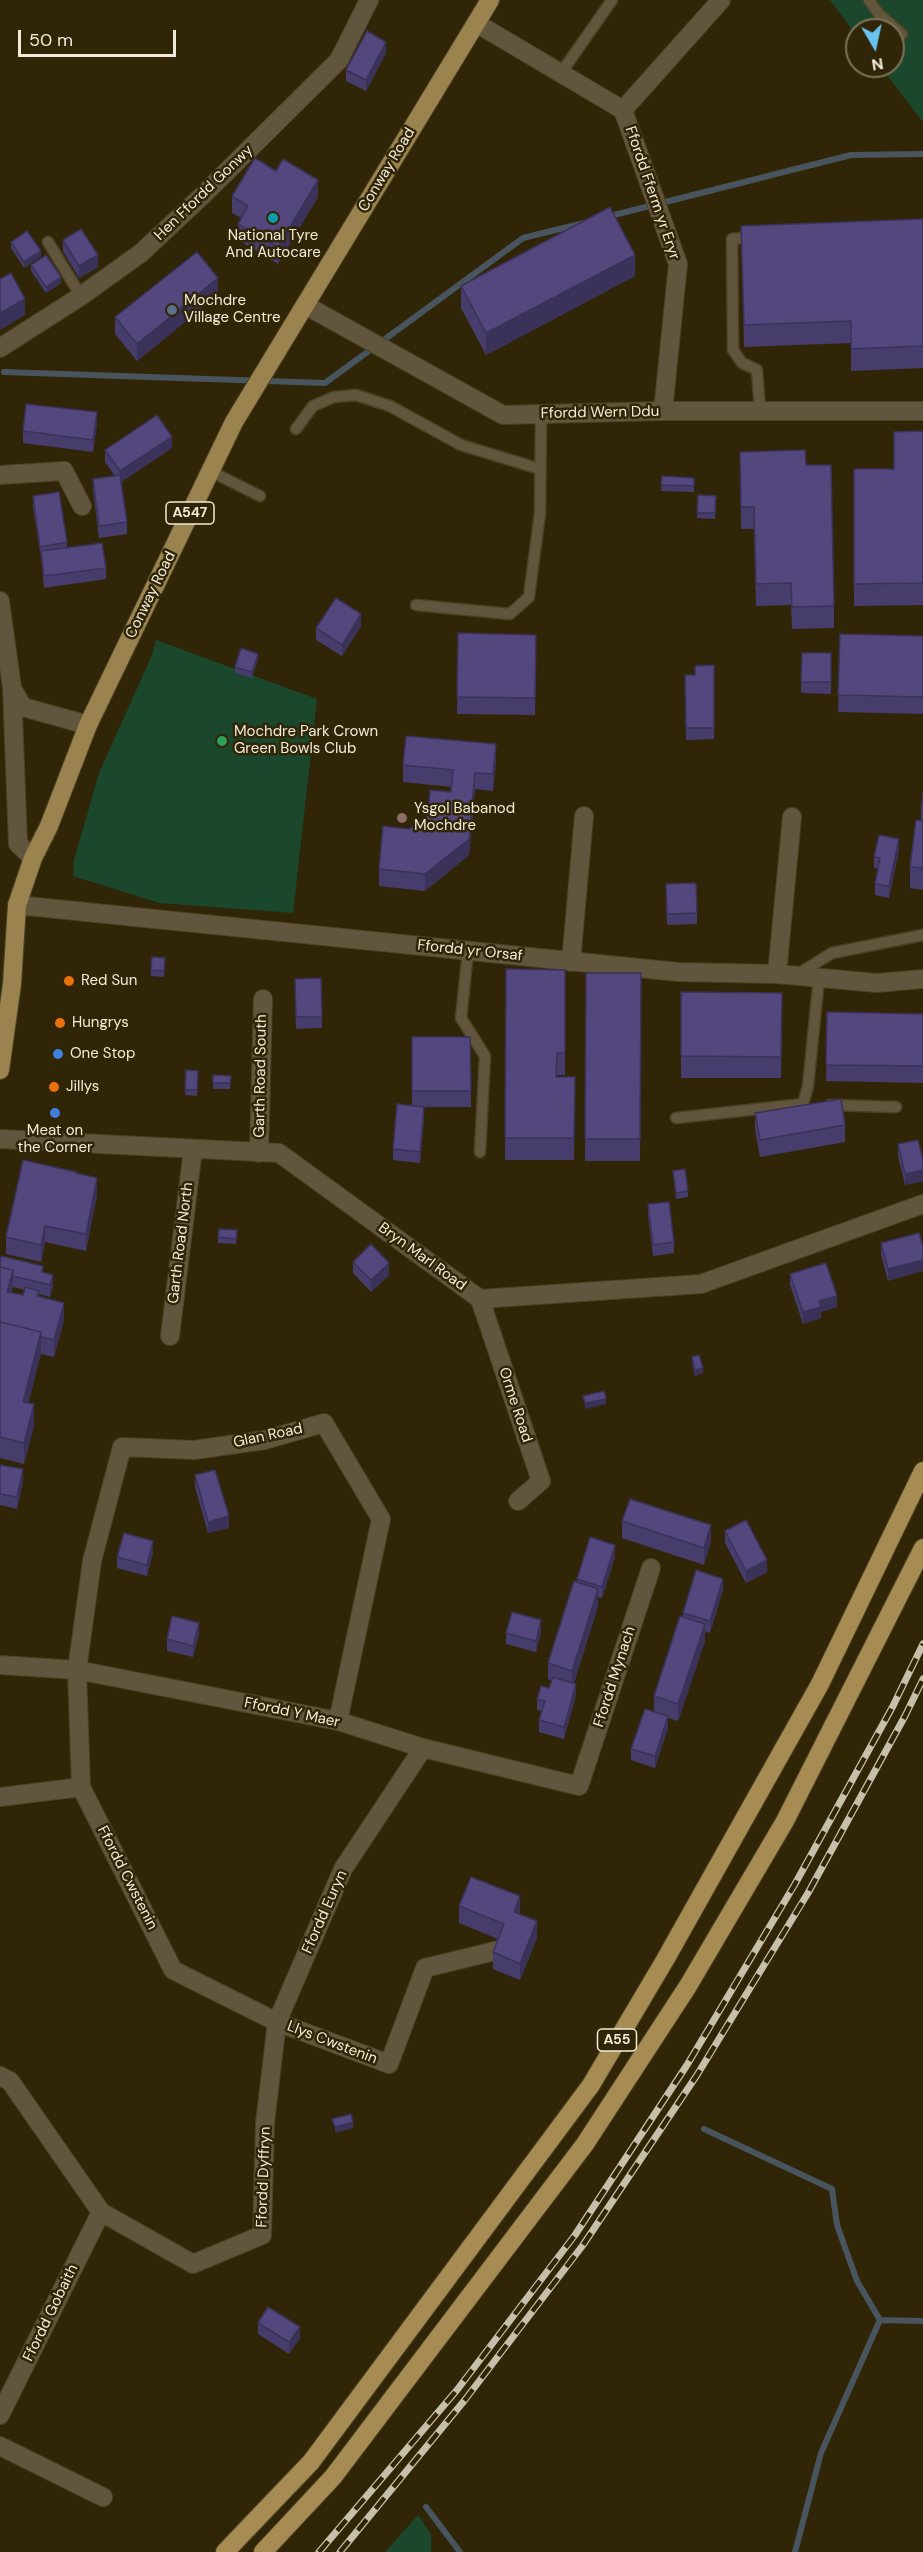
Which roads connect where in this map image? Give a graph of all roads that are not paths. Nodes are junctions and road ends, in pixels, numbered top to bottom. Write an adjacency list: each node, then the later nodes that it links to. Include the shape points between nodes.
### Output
1 (369, 0): 12 (street, Hen Ffordd Gonwy, via 339,60 148,245)
2 (490, 0): 7 (main road, Conway Road / A547)
3 (612, 0): 8 (lane)
4 (721, 0): 9 (street)
5 (869, 0): 6 (lane)
6 (884, 18)
7 (476, 23): 8 (street, Ffordd Fferm yr Eryr); 13 (main road, Conway Road / A547)
8 (561, 73): 9 (street, Ffordd Fferm yr Eryr)
9 (623, 110): 15 (street, Ffordd Fferm yr Eryr, via 678,264)
10 (768, 236): 16 (lane, via 732,239 733,351 742,363 757,370)
11 (48, 242): 12 (lane)
12 (81, 296): 14 (street, Hen Ffordd Gonwy)
13 (305, 305): 18 (street, Ffordd Wern Ddu, via 503,415); 21 (main road, Conway Road / A547, via 234,422)
14 (0, 348)
15 (663, 411): 16 (street, Ffordd Wern Ddu); 18 (street, Ffordd Wern Ddu)
16 (760, 411): 17 (street, Ffordd Wern Ddu)
17 (923, 411)
18 (541, 414): 20 (lane)
19 (296, 429): 20 (lane, via 313,406 334,397 356,395 390,406 461,445)
20 (540, 469): 26 (lane, via 540,513 529,597 510,614)
21 (210, 471): 23 (lane); 29 (main road, Conway Road / A547)
22 (0, 475): 24 (street, via 64,471)
23 (260, 496)
24 (82, 506)
25 (0, 602): 27 (street)
26 (416, 605)
27 (1, 622): 28 (street)
28 (12, 688): 29 (street, via 23,707); 32 (street, via 18,844)
29 (88, 725): 32 (main road, Conway Road / A547, via 50,826)
30 (584, 816): 36 (street)
31 (792, 817): 37 (street)
32 (33, 858): 33 (main road, Conway Road / A547)
33 (17, 905): 35 (street, Ffordd yr Orsaf); 41 (main road, Conway Road / A547, via 12,984)
34 (923, 935): 37 (lane, via 832,953)
35 (468, 951): 36 (street, Ffordd yr Orsaf); 47 (lane, via 461,1017 485,1056)
36 (571, 962): 37 (street, Ffordd yr Orsaf, via 678,972)
37 (786, 975): 38 (street, Ffordd yr Orsaf)
38 (819, 978): 39 (street, Ffordd yr Orsaf, via 878,983); 42 (lane)
39 (923, 980)
40 (263, 999): 48 (street, Garth Road South)
41 (0, 1070)
42 (803, 1104): 43 (lane); 44 (lane)
43 (896, 1107)
44 (676, 1118)
45 (0, 1139): 46 (street, Bryn Marl Road)
46 (193, 1149): 48 (street, Bryn Marl Road); 51 (street, Garth Road North)
47 (480, 1152)
48 (260, 1153): 50 (street, Bryn Marl Road, via 279,1153)
49 (923, 1204): 50 (street, Bryn Marl Road, via 701,1284)
50 (480, 1299): 53 (street, Orme Road, via 541,1481)
51 (170, 1336)
52 (923, 1471): 70 (highway, A55, via 820,1684 591,2085 311,2462)
53 (518, 1501)
54 (923, 1548): 71 (highway, A55, via 785,1821 688,1986 585,2145 333,2477)
55 (651, 1568): 60 (street, Ffordd Mynach)
56 (0, 1665): 57 (street, Ffordd Y Maer)
57 (77, 1670): 58 (street, Ffordd Y Maer); 58 (street, Glan Road, via 92,1561 122,1447 194,1450 265,1440 324,1423 381,1519); 61 (street, Ffordd Cwstenin)
58 (338, 1721): 59 (street, Ffordd Y Maer)
59 (423, 1748): 60 (street, Ffordd Y Maer); 64 (street, Ffordd Euryn, via 342,1869)
60 (579, 1786)
61 (81, 1787): 62 (street); 64 (street, Ffordd Cwstenin, via 173,1970)
62 (0, 1797)
63 (499, 1950): 64 (street, Llys Cwstenin, via 425,1968 389,2064)
64 (277, 2022): 66 (street, Ffordd Dyffryn, via 265,2123 262,2235 193,2264)
65 (0, 2076): 66 (street, Ffordd Dyffryn, via 10,2081)
66 (101, 2212): 67 (street, Ffordd Gobaith)
67 (0, 2415)
68 (0, 2446): 69 (street)
69 (103, 2497)
70 (225, 2552)
71 (263, 2552)

